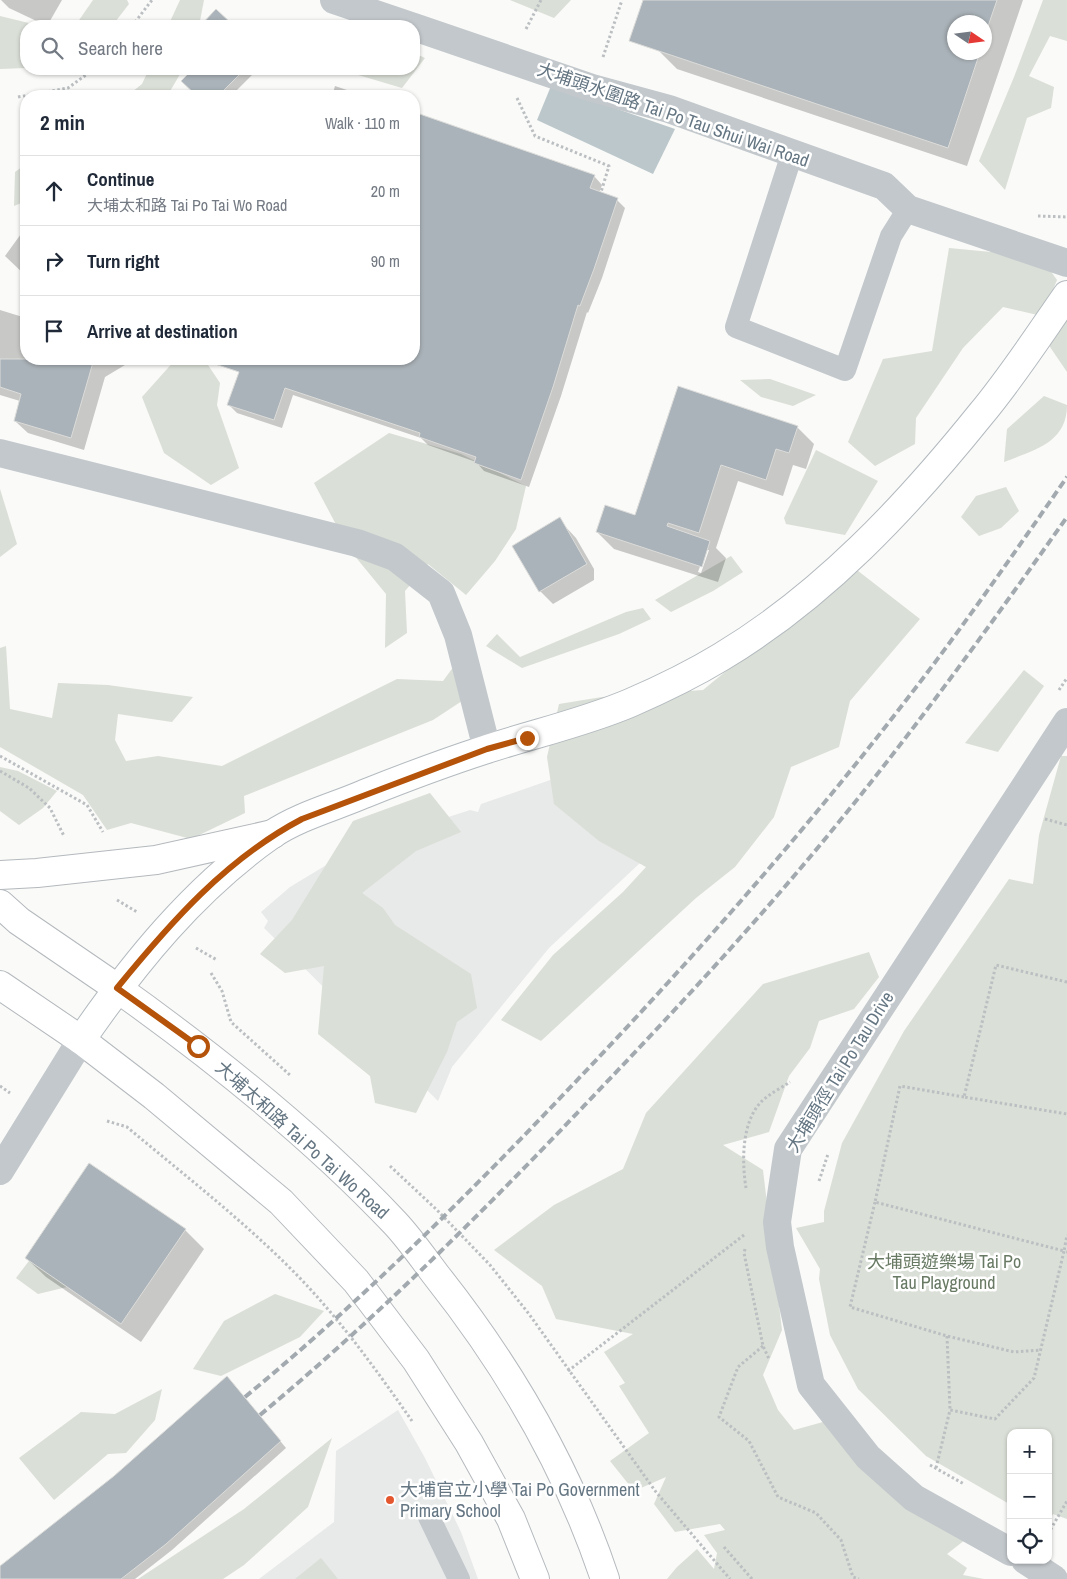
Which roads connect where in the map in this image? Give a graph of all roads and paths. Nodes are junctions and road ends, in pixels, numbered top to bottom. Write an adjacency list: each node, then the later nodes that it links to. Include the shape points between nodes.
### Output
1 (152, 0): 5 (path)
2 (334, 0): 6 (street, 大埔頭水圍路 Tai Po Tau Shui Wai Road)
3 (541, 0): 8 (path)
4 (622, 0): 11 (path)
5 (137, 20)
6 (392, 20)
7 (420, 30): 9 (street, 大埔頭水圍路 Tai Po Tau Shui Wai Road)
8 (524, 33)
9 (523, 64): 11 (street, 大埔頭水圍路 Tai Po Tau Shui Wai Road); 14 (path, via 516,97 535,136 609,166)
10 (86, 75): 12 (path, via 68,88)
11 (592, 88): 13 (street, 大埔頭水圍路 Tai Po Tau Shui Wai Road, via 669,109)
12 (57, 90)
13 (792, 154): 15 (street, 大埔頭水圍路 Tai Po Tau Shui Wai Road, via 884,186); 15 (lane, via 736,327 845,370 891,236)
14 (600, 192)
15 (908, 209): 16 (street, 大埔頭水圍路 Tai Po Tau Shui Wai Road)
16 (1067, 263)
17 (1067, 295): 22 (main road, via 982,413 885,524 820,586 720,658 630,703)
18 (0, 453): 22 (street, via 357,544 395,557 441,592 458,635)
19 (1067, 678): 20 (path)
20 (1057, 693)
21 (1067, 722): 63 (street, 大埔頭徑 Tai Po Tau Drive, via 788,1150 777,1222 810,1385 868,1457 914,1498)
22 (487, 749): 27 (main road, via 302,819)
23 (0, 756): 28 (path, via 88,805)
24 (0, 771): 29 (path, via 29,788 50,808)
25 (1039, 818): 26 (path)
26 (1067, 825)
27 (273, 834): 30 (main road, via 156,860); 34 (main road, via 220,875 165,930)
28 (106, 836)
29 (66, 839)
30 (0, 875)
31 (0, 904): 34 (main road, 大埔太和路 Tai Po Tai Wo Road, via 19,921)
32 (1067, 982): 37 (path, via 996,965)
33 (0, 985): 35 (main road)
34 (117, 988): 35 (main road); 67 (main road, 大埔太和路 Tai Po Tai Wo Road, via 198,1046 314,1145 396,1224 464,1310 525,1402 566,1479)
35 (81, 1040): 41 (street); 66 (main road, via 281,1202 356,1281 416,1360 469,1443 511,1519)
36 (793, 1080): 43 (path, via 761,1103 746,1130 742,1165)
37 (964, 1097): 38 (path); 44 (path, via 900,1086)
38 (1067, 1114)
39 (107, 1121): 55 (path, via 128,1127 292,1271 370,1360)
40 (831, 1146): 42 (path)
41 (0, 1172)
42 (819, 1183)
43 (747, 1193)
44 (875, 1202): 48 (path); 49 (path, via 850,1307)
45 (1067, 1234): 48 (path)
46 (747, 1238): 53 (path, via 749,1231)
47 (746, 1246): 50 (path, via 744,1253)
48 (1066, 1251): 51 (path)
49 (947, 1336): 51 (path, via 1014,1352); 54 (path)
50 (763, 1346): 52 (path); 69 (path, via 738,1368 719,1417 749,1441 778,1497 816,1513 842,1540 853,1577)
51 (1041, 1350): 54 (path, via 1034,1378 995,1419)
52 (771, 1364)
53 (568, 1371)
54 (950, 1410): 57 (path)
55 (416, 1428)
56 (928, 1464): 57 (path)
57 (936, 1468): 58 (path)
58 (969, 1487)
59 (1067, 1501): 61 (path)
60 (429, 1517): 65 (lane)
61 (1052, 1527)
62 (724, 1546): 68 (path)
63 (1007, 1550)
64 (1031, 1564): 70 (street)
65 (459, 1579)
66 (535, 1579)
67 (605, 1579)
68 (752, 1579)
69 (859, 1579)
70 (1054, 1579)

